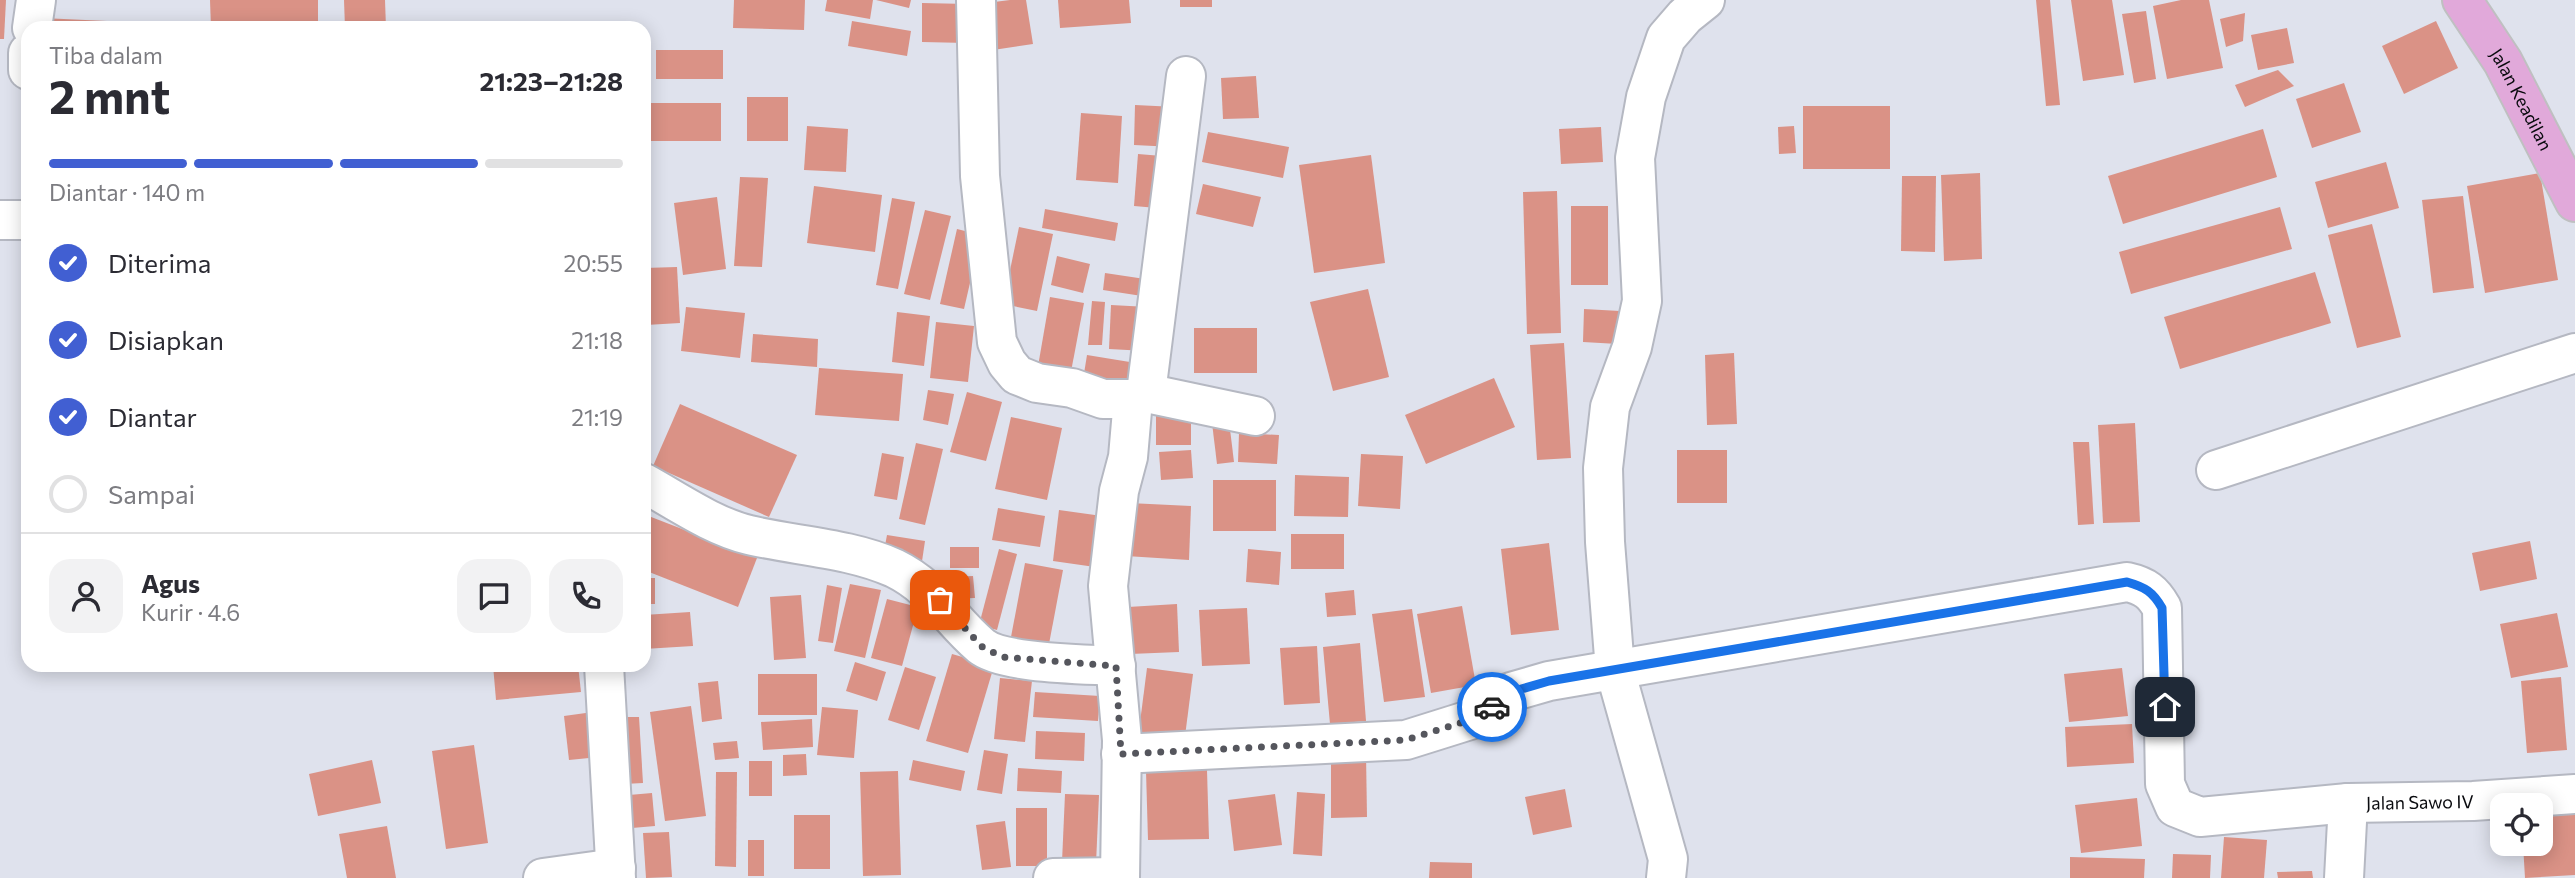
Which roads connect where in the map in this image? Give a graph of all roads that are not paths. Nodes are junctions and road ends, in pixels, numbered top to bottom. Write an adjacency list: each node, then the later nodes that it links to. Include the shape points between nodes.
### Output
1 (36, 0): 5 (street)
2 (976, 0): 11 (street, via 980,176 997,342 1017,375 1037,383 1103,399)
3 (1705, 0): 16 (street, via 1666,38 1639,130 1636,172 1642,300 1632,347 1610,407 1604,467)
4 (2462, 0): 7 (main road, Jalan Keadilan, via 2503,62)
5 (33, 21)
6 (1186, 76): 11 (street)
7 (2575, 202)
8 (0, 220): 9 (street)
9 (21, 220)
10 (2575, 353): 13 (street)
11 (1140, 396): 12 (street); 15 (street, via 1119,491 1108,586)
12 (1255, 416)
13 (2216, 470)
14 (651, 487): 15 (street, via 747,534 852,555 892,568 940,600 981,646 1002,657)
15 (1116, 666): 18 (street)
16 (1615, 670): 18 (street, Jalan Sawo IV, via 1522,688 1473,719 1406,740); 20 (street, Jalan Sawo IV, via 2127,582 2143,586 2162,608 2165,784 2175,807 2200,817); 25 (street, via 1668,859)
17 (604, 672): 21 (street)
18 (1121, 754): 24 (street)
19 (2575, 794): 20 (street, Jalan Sawo IV)
20 (2348, 803): 26 (street)
21 (616, 873): 22 (street)
22 (543, 878)
23 (1053, 878): 24 (street)
24 (1119, 878)
25 (1666, 878)
26 (2344, 878)

